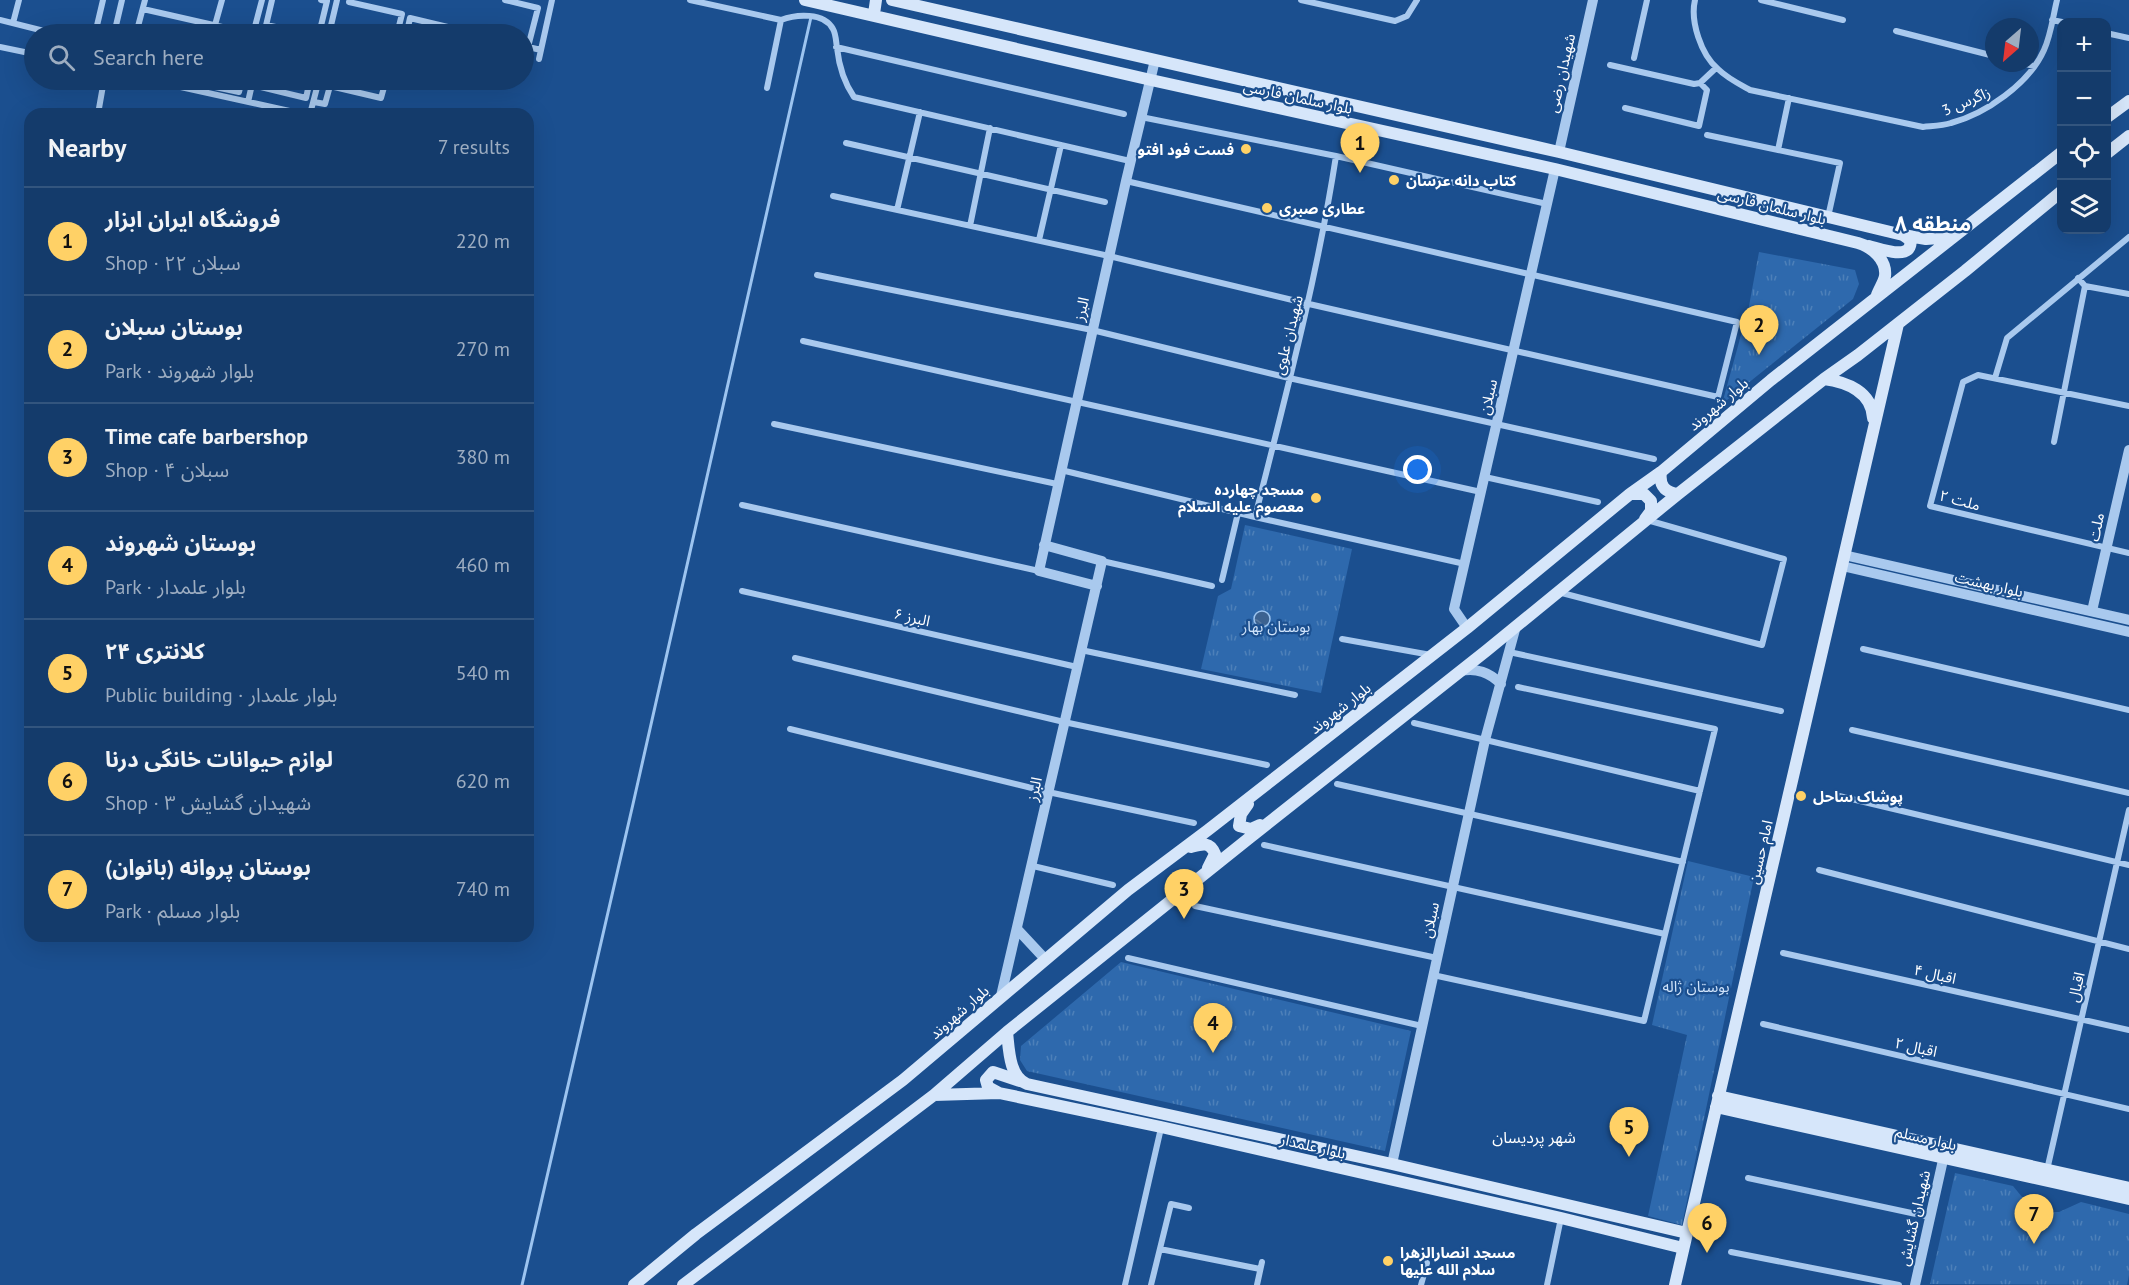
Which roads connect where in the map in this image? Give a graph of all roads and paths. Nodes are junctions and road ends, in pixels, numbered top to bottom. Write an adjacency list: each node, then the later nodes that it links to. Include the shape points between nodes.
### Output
1 (19, 0): 32 (street)
2 (103, 0): 33 (street)
3 (122, 0): 34 (street)
4 (145, 0): 25 (street)
5 (222, 0): 37 (street)
6 (262, 0): 38 (street)
7 (272, 0): 39 (street)
8 (321, 0): 40 (street, via 327,1)
9 (337, 0): 41 (street)
10 (505, 0): 45 (street, via 538,8)
11 (552, 0): 53 (street)
12 (690, 0): 28 (street)
13 (805, 0): 24 (main road, بلوار سلمان فارسی)
14 (876, 0): 26 (main road)
15 (892, 0): 59 (main road, بلوار سلمان فارسی)
16 (1301, 0): 17 (street, via 1395,21 1407,15)
17 (1417, 0)
18 (1593, 0): 94 (street, شهیدان رضی)
19 (1647, 0): 56 (street)
20 (1695, 0): 61 (street, via 1697,37)
21 (1761, 0): 29 (street)
22 (2056, 0): 30 (street, زاگرس 3)
23 (349, 2): 42 (street, via 402,14)
24 (829, 2): 26 (main road, بلوار سلمان فارسی)
25 (143, 9): 35 (street); 36 (street)
26 (874, 14): 63 (main road, بلوار سلمان فارسی)
27 (0, 20): 32 (street)
28 (781, 20): 51 (street, via 793,15 824,19 834,29); 65 (street)
29 (1843, 20)
30 (2052, 20): 31 (street); 57 (street, زاگرس 3)
31 (2057, 21)
32 (13, 23): 46 (street)
33 (97, 24)
34 (116, 24)
35 (139, 24)
36 (210, 24)
37 (215, 24)
38 (256, 24)
39 (266, 24)
40 (322, 24)
41 (331, 24)
42 (400, 24)
43 (409, 24): 44 (street, via 410,18)
44 (434, 24)
45 (533, 24)
46 (24, 26)
47 (1896, 31): 55 (street)
48 (2111, 34): 49 (street)
49 (2129, 38)
50 (0, 47): 54 (street)
51 (836, 47): 83 (street, via 845,83 854,97); 84 (street)
52 (534, 48): 53 (street)
53 (541, 50): 58 (street)
54 (24, 52)
55 (1985, 54)
56 (1634, 58)
57 (2039, 58)
58 (539, 59)
59 (1155, 60): 63 (street, البرز); 94 (main road, بلوار سلمان فارسی)
60 (1610, 65): 64 (street)
61 (1716, 68): 64 (street); 75 (street, زاگرس 3, via 1750,90)
62 (2029, 72): 75 (street, زاگرس 3, via 1995,104 1950,124 1923,127)
63 (1151, 80): 86 (street, البرز); 99 (main road, بلوار سلمان فارسی)
64 (1700, 83): 82 (street, via 1707,90 1699,126)
65 (767, 88)
66 (102, 90): 79 (street)
67 (194, 90): 77 (street)
68 (251, 90): 77 (street)
69 (280, 90): 70 (street, via 306,98)
70 (308, 90)
71 (317, 90): 78 (street)
72 (329, 90): 78 (street, via 325,104)
73 (347, 90): 74 (street, via 381,98)
74 (383, 90)
75 (1789, 98): 92 (street)
76 (2129, 100): 85 (main road)
77 (248, 102): 80 (street)
78 (314, 102): 81 (street)
79 (99, 108)
80 (275, 108)
81 (312, 108)
82 (1625, 108)
83 (920, 112): 87 (street); 97 (street)
84 (1124, 114)
85 (2111, 114)
86 (1141, 117): 96 (street); 98 (street, البرز)
87 (990, 128): 91 (street); 100 (street)
88 (1707, 135): 92 (street)
89 (2129, 136): 93 (main road)
90 (846, 143): 97 (street)
91 (1061, 145): 98 (street); 102 (street)
92 (1779, 150): 108 (street, via 1840,162)
93 (2111, 150)
94 (1559, 152): 108 (main road, بلوار سلمان فارسی)
95 (2057, 155): 112 (main road, بلوار شهروند)
96 (1336, 156): 106 (street); 110 (street, شهیدان علوی)
97 (910, 158): 100 (street); 107 (street)
98 (1130, 161): 101 (street, البرز)
99 (1555, 169): 106 (street, سبلان); 115 (main road, بلوار سلمان فارسی)
100 (981, 174): 102 (street); 109 (street)
101 (1126, 181): 110 (street); 116 (street, البرز)
102 (1051, 190): 105 (street); 114 (street)
103 (2057, 194): 124 (main road)
104 (833, 196): 107 (street)
105 (1105, 202)
106 (1547, 204): 117 (street, سبلان)
107 (897, 210): 109 (street)
108 (1828, 217): 111 (main road, بلوار سلمان فارسی)
109 (970, 226): 114 (street)
110 (1325, 227): 117 (street); 123 (street, شهیدان علوی)
111 (1903, 235): 112 (main road, بلوار سلمان فارسی, via 1926,239); 115 (main road, بلوار سلمان فارسی, via 1910,243 1905,252)
112 (1951, 237): 122 (main road, بلوار شهروند)
113 (2129, 237): 119 (street)
114 (1039, 240): 116 (street)
115 (1868, 246): 122 (main road, via 1882,260 1885,275)
116 (1109, 256): 123 (street); 125 (street, البرز)
117 (1531, 274): 127 (street, سبلان); 127 (street, via 1737,322 1718,397)
118 (818, 275): 125 (street)
119 (2078, 278): 120 (street); 129 (street, via 2007,338)
120 (2085, 286): 121 (street); 131 (street)
121 (2129, 294)
122 (1877, 296): 142 (main road, بلوار شهروند)
123 (1309, 304): 127 (street); 128 (street, شهیدان علوی)
124 (1898, 324): 130 (main road); 136 (main road, امام حسین)
125 (1092, 330): 128 (street); 132 (street, البرز)
126 (803, 341): 132 (street)
127 (1514, 351): 135 (street, سبلان)
128 (1289, 378): 135 (street); 138 (street, شهیدان علوی)
129 (1995, 378): 131 (street); 155 (street, ملت ۲, via 1978,375 1963,382 1930,506)
130 (1824, 379): 136 (main road, via 1848,384 1859,391 1868,400); 148 (main road)
131 (2065, 393): 133 (street); 137 (street)
132 (1077, 400): 138 (street); 141 (street, البرز)
133 (2129, 406)
134 (774, 424): 145 (street)
135 (1497, 424): 140 (street); 144 (street, سبلان)
136 (1874, 426): 157 (main road, امام حسین)
137 (2054, 442)
138 (1273, 446): 146 (street); 152 (street, شهیدان علوی)
139 (2129, 450): 143 (street, ملت)
140 (1654, 459)
141 (1060, 470): 145 (street, البرز); 151 (street)
142 (1661, 472): 147 (main road, بلوار شهروند); 148 (main road, via 1663,488)
143 (2126, 472): 155 (street, ملت)
144 (1485, 477): 146 (street, سبلان); 149 (street)
145 (1058, 484): 154 (street, البرز)
146 (1481, 492): 159 (street, سبلان)
147 (1630, 494): 153 (main road, via 1644,494 1651,501 1651,511); 169 (main road, بلوار شهروند)
148 (1678, 494): 153 (main road)
149 (1598, 502)
150 (742, 506): 160 (street)
151 (1238, 513): 152 (street); 161 (street)
152 (1255, 517): 159 (street)
153 (1644, 521): 165 (main road); 165 (street, via 1784,559 1762,645)
154 (1044, 545): 158 (street); 160 (street, البرز)
155 (2107, 548): 156 (street); 166 (street, ملت)
156 (2129, 553)
157 (1843, 560): 166 (street, بلوار بهشت); 170 (street, بلوار بهشت); 230 (main road, امام حسین)
158 (1102, 561): 162 (street, البرز); 163 (street)
159 (1465, 564): 169 (street, سبلان, via 1454,609)
160 (1039, 571): 162 (street)
161 (1222, 580)
162 (1097, 586): 173 (street, البرز)
163 (1212, 586)
164 (741, 591): 177 (street, البرز ۶)
165 (1558, 592): 168 (main road)
166 (2092, 611): 167 (street, بلوار بهشت)
167 (2129, 620)
168 (1516, 626): 174 (street, سبلان); 178 (main road)
169 (1467, 628): 175 (main road, بلوار شهروند)
170 (2129, 632)
171 (1342, 639): 175 (street)
172 (1863, 649): 182 (street)
173 (1081, 650): 177 (street, البرز); 181 (street)
174 (1509, 652): 179 (street, سبلان); 183 (street)
175 (1432, 655): 191 (main road, بلوار شهروند)
176 (795, 658): 184 (street)
177 (1077, 667): 184 (street, البرز)
178 (1460, 671): 179 (street, via 1487,672); 198 (main road)
179 (1501, 684): 188 (street, سبلان)
180 (1518, 687): 192 (street, via 1715,729)
181 (1295, 695)
182 (2129, 710)
183 (1781, 711)
184 (1064, 722): 189 (street); 193 (street, البرز)
185 (1414, 723): 188 (street)
186 (790, 729): 193 (street)
187 (1852, 730): 194 (street)
188 (1485, 740): 192 (street); 197 (street, سبلان)
189 (1267, 765)
190 (1337, 784): 197 (street)
191 (1261, 789): 198 (main road, via 1241,814 1239,826 1251,829); 201 (main road, بلوار شهروند)
192 (1700, 791): 202 (street)
193 (1048, 792): 199 (street); 205 (street, البرز)
194 (2129, 793)
195 (1839, 796): 203 (street)
196 (2129, 810): 203 (street, اقبال)
197 (1469, 813): 202 (street); 209 (street, سبلان)
198 (1273, 819): 207 (main road)
199 (1194, 824)
200 (1264, 845): 209 (street)
201 (1181, 850): 207 (main road, via 1209,844 1215,854); 218 (main road, بلوار شهروند)
202 (1683, 862): 212 (street)
203 (2117, 862): 204 (street); 213 (street, اقبال)
204 (2129, 865)
205 (1033, 866): 208 (street); 211 (street, البرز)
206 (1819, 870): 213 (street)
207 (1202, 876): 225 (main road)
208 (1113, 885)
209 (1452, 887): 212 (street); 217 (street, سبلان)
210 (1195, 906): 217 (street)
211 (1017, 929): 218 (street); 220 (street, البرز)
212 (1665, 934): 219 (street, via 1644,1021)
213 (2099, 942): 214 (street); 221 (street, اقبال)
214 (2129, 949)
215 (1783, 952): 221 (street, اقبال ۴)
216 (1128, 958): 223 (street)
217 (1437, 958): 219 (street, سبلان)
218 (1045, 959): 220 (main road, بلوار شهروند)
219 (1433, 975): 223 (street, سبلان)
220 (1001, 996): 250 (main road, بلوار شهروند, via 903,1080)
221 (2081, 1020): 224 (street, اقبال ۴); 229 (street, اقبال)
222 (1763, 1024): 229 (street, اقبال ۲)
223 (1422, 1026): 234 (street, سبلان)
224 (2129, 1030)
225 (1007, 1032): 226 (main road); 228 (main road)
226 (1020, 1081): 227 (main road, بلوار علمدار, via 993,1072 986,1080 988,1087); 234 (main road, بلوار علمدار)
227 (999, 1093): 228 (main road, بلوار علمدار); 232 (main road, بلوار علمدار)
228 (934, 1095): 251 (main road)
229 (2064, 1095): 231 (street, اقبال ۲); 235 (street, اقبال)
230 (1717, 1102): 233 (main road, بلوار مسلم); 243 (main road, امام حسین)
231 (2129, 1109)
232 (1161, 1127): 237 (main road, بلوار علمدار); 252 (street)
233 (1944, 1152): 235 (main road, بلوار مسلم); 239 (main road, بلوار مسلم); 242 (street, شهیدان گشایش)
234 (1392, 1164): 237 (main road); 243 (main road, بلوار علمدار)
235 (2047, 1170): 238 (main road, بلوار مسلم)
236 (1748, 1178): 242 (street)
237 (1389, 1179): 241 (main road, بلوار علمدار)
238 (2129, 1188)
239 (2129, 1199)
240 (1189, 1208): 245 (street, via 1171,1204)
241 (1562, 1218): 244 (main road, بلوار علمدار); 256 (street)
242 (1930, 1218): 259 (street, شهیدان گشایش)
243 (1687, 1233): 244 (main road, امام حسین)
244 (1683, 1248): 257 (main road, امام حسین)
245 (1160, 1249): 249 (street); 253 (street)
246 (1731, 1252): 258 (street)
247 (1262, 1262): 249 (street)
248 (1427, 1263): 255 (street)
249 (1260, 1269): 254 (street)
250 (634, 1285)
251 (683, 1285)
252 (1125, 1285)
253 (1151, 1285)
254 (1257, 1285)
255 (1421, 1285)
256 (1547, 1285)
257 (1675, 1285)
258 (1899, 1285)
259 (1915, 1285)

